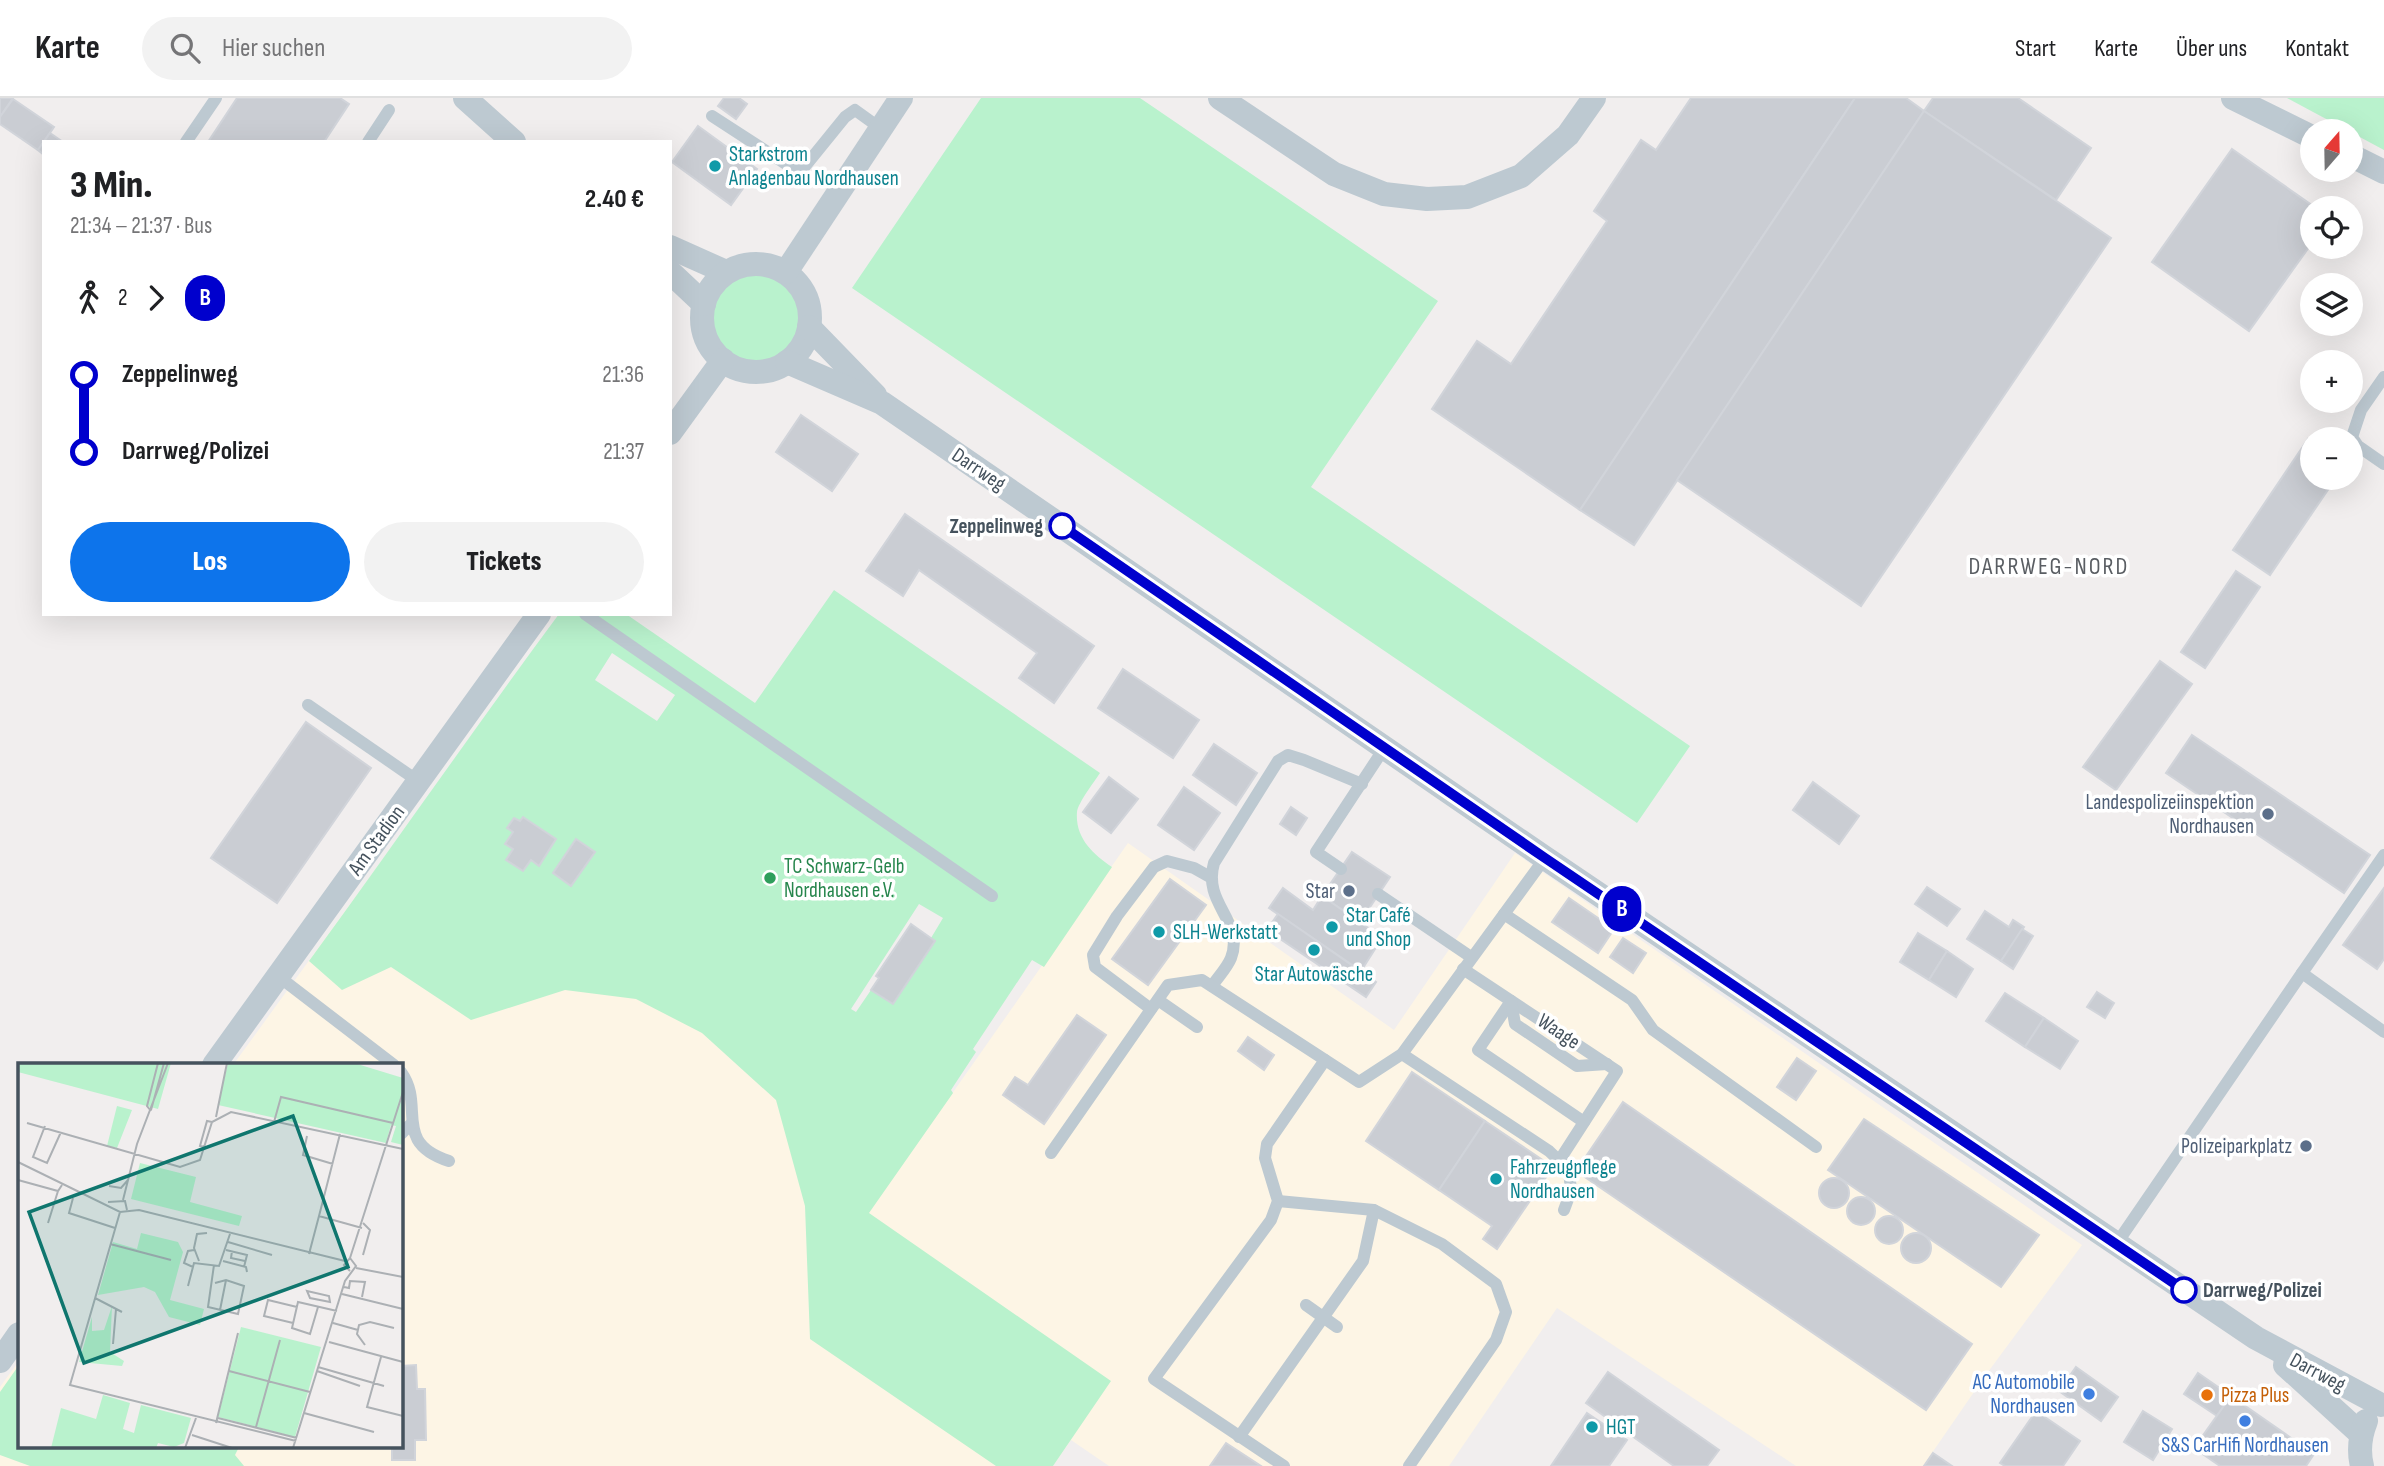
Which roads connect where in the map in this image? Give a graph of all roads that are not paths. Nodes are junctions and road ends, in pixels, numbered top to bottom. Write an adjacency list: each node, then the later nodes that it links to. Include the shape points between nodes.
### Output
1 (216, 98): 11 (lane)
2 (465, 98): 13 (street)
3 (901, 98): 9 (street)
4 (1220, 98): 5 (street, via 1334,174 1384,194 1427,199 1467,197 1521,176 1568,135)
5 (1594, 98)
6 (2233, 98): 10 (street)
7 (389, 110): 12 (lane)
8 (712, 116): 9 (lane, via 802,170 855,110)
9 (880, 128): 18 (street)
10 (2300, 130)
11 (187, 140)
12 (369, 140)
13 (512, 140)
14 (2363, 162): 15 (street)
15 (2384, 172)
16 (672, 248): 17 (street)
17 (726, 272): 18 (street, via 752,264); 20 (street, via 715,281)
18 (786, 272): 21 (street, via 806,296)
19 (672, 274): 20 (street)
20 (704, 304): 22 (street, via 705,335)
21 (809, 327): 23 (street, via 805,341); 25 (street, Darrweg)
22 (723, 360): 23 (street, via 754,372); 26 (street)
23 (787, 362): 25 (street, Darrweg)
24 (2384, 377): 27 (lane, via 2361,410 2352,436 2358,446)
25 (882, 403): 31 (street, Darrweg)
26 (672, 430)
27 (2384, 464)
28 (538, 616): 32 (street, Am Stadion)
29 (588, 616): 39 (lane)
30 (308, 705): 32 (lane)
31 (1385, 747): 33 (lane); 35 (street, Darrweg)
32 (418, 781): 44 (street, Am Stadion)
33 (1362, 784): 36 (lane, via 1316,852); 37 (lane, via 1296,757 1288,755 1278,761 1214,863)
34 (2384, 855): 43 (lane)
35 (1545, 858): 40 (lane); 65 (street, Darrweg)
36 (1341, 869)
37 (1210, 877): 45 (lane, via 1235,937 1231,958); 47 (lane, via 1167,861 1154,867 1093,955 1095,967)
38 (1378, 894): 41 (lane)
39 (992, 896)
40 (1504, 914): 41 (lane); 58 (lane, via 1632,1000 1653,1030)
41 (1471, 957): 42 (lane)
42 (1463, 970): 46 (lane); 50 (lane)
43 (2302, 973): 49 (lane); 65 (lane)
44 (278, 976): 52 (street, Am Stadion); 53 (lane)
45 (1212, 986): 47 (lane, via 1202,980 1168,985); 51 (lane)
46 (1511, 1001): 55 (lane, via 1478,1050); 55 (lane, via 1617,1071)
47 (1155, 1005): 48 (lane); 59 (lane)
48 (1198, 1027)
49 (2384, 1032)
50 (1402, 1054): 51 (lane, via 1359,1082); 61 (lane)
51 (1325, 1060): 62 (lane, via 1268,1144 1265,1158)
52 (215, 1063)
53 (391, 1063)
54 (402, 1074): 56 (lane, via 412,1099)
55 (1584, 1122): 61 (lane)
56 (411, 1124): 57 (lane); 60 (lane, via 420,1144)
57 (402, 1133)
58 (1816, 1147)
59 (1051, 1153)
60 (449, 1161)
61 (1559, 1161): 64 (lane, via 1569,1170 1571,1191)
62 (1278, 1200): 63 (lane); 74 (lane, via 1271,1220 1154,1380)
63 (1374, 1210): 67 (lane, via 1363,1261); 76 (lane, via 1442,1244 1496,1284 1506,1312 1496,1340)
64 (1564, 1210)
65 (2117, 1243): 70 (street, Darrweg)
66 (1306, 1304): 67 (lane)
67 (1323, 1317): 68 (lane); 74 (lane)
68 (1337, 1328)
69 (18, 1335): 71 (street)
70 (2256, 1338): 72 (street, Darrweg); 73 (street, Darrweg)
71 (0, 1361)
72 (2382, 1404): 73 (street, Darrweg)
73 (2361, 1434): 77 (street)
74 (1240, 1437): 75 (lane)
75 (1284, 1466)
76 (1409, 1466)
77 (2362, 1466)

